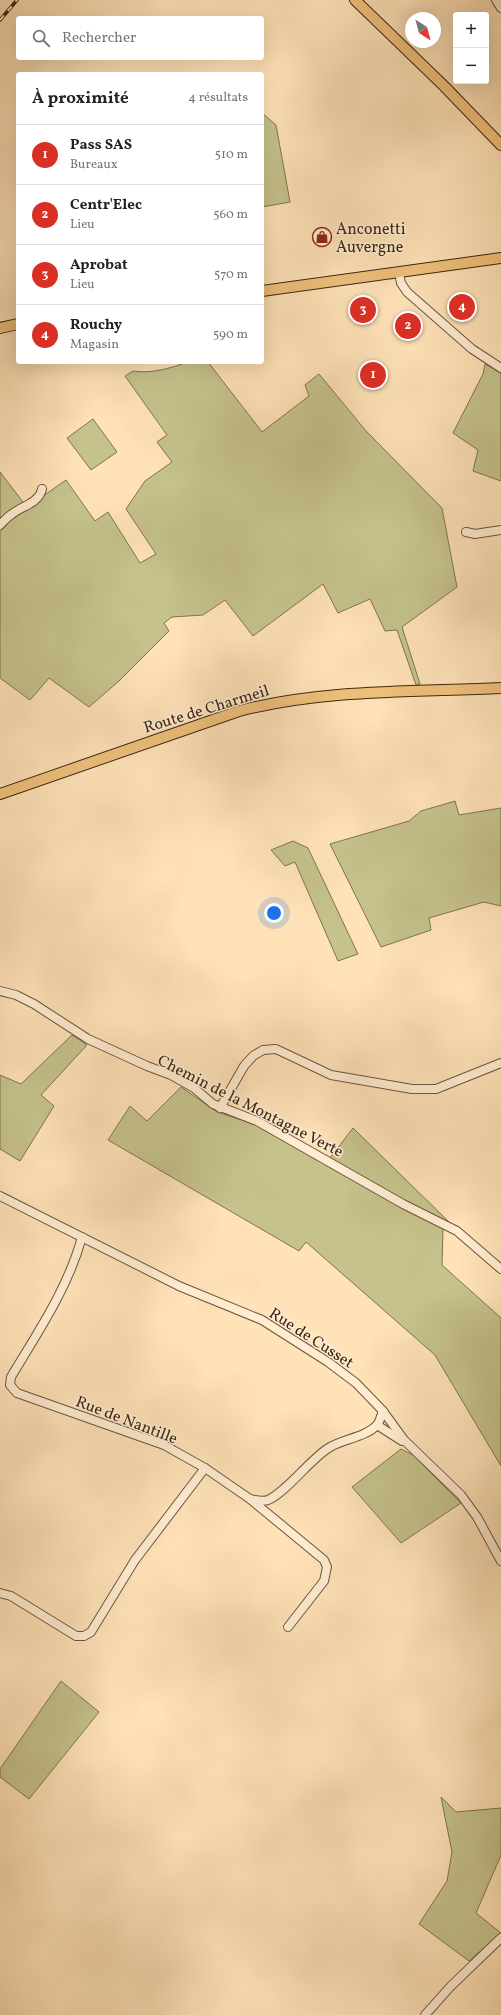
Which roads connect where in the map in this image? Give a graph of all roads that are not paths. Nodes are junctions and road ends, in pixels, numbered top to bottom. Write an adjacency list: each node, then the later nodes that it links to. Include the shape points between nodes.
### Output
1 (355, 0): 4 (main road)
2 (496, 0): 3 (street)
3 (501, 8)
4 (501, 145)
5 (501, 258): 6 (main road)
6 (399, 273): 7 (main road); 10 (street, via 401,283 407,292 472,348)
7 (264, 291)
8 (16, 324): 9 (main road)
9 (0, 328)
10 (501, 368)
11 (42, 489): 12 (street, via 37,499 11,514)
12 (0, 525)
13 (501, 530): 14 (street, via 475,534)
14 (466, 532)
15 (501, 688): 16 (main road, Route de Charmeil, via 272,702 239,711)
16 (0, 794)
17 (0, 991): 19 (street, Chemin de la Montagne Verte, via 34,1004 88,1039 171,1075 194,1088)
18 (501, 1063): 19 (street, via 436,1089 412,1088 330,1075 276,1050 263,1050 244,1066)
19 (220, 1108): 22 (street, Chemin de la Montagne Verte, via 256,1121 403,1204 457,1231)
20 (0, 1196): 21 (street, Rue de Cusset)
21 (82, 1236): 23 (street, Rue de Cusset, via 180,1286 280,1330 356,1383); 26 (street, Rue de Nantille, via 75,1262 62,1290 11,1377 10,1385 13,1390 74,1414 164,1445)
22 (501, 1269)
23 (383, 1411): 24 (street); 25 (street, Rue de Cusset)
24 (377, 1425): 25 (street); 28 (street, via 359,1436 328,1448)
25 (404, 1440): 30 (street, Rue de Cusset, via 461,1495 478,1517)
26 (204, 1468): 27 (street, Rue de Nantille); 31 (street, via 135,1560 91,1632 84,1636 76,1636 11,1596)
27 (250, 1499): 28 (street); 29 (street, Rue de Nantille)
28 (267, 1500): 29 (street)
29 (268, 1516): 32 (street, Rue de Nantille, via 324,1560 327,1567 324,1581)
30 (501, 1561)
31 (0, 1593)
32 (288, 1627)
33 (501, 1938): 34 (street, via 456,1980)
34 (425, 2015)

